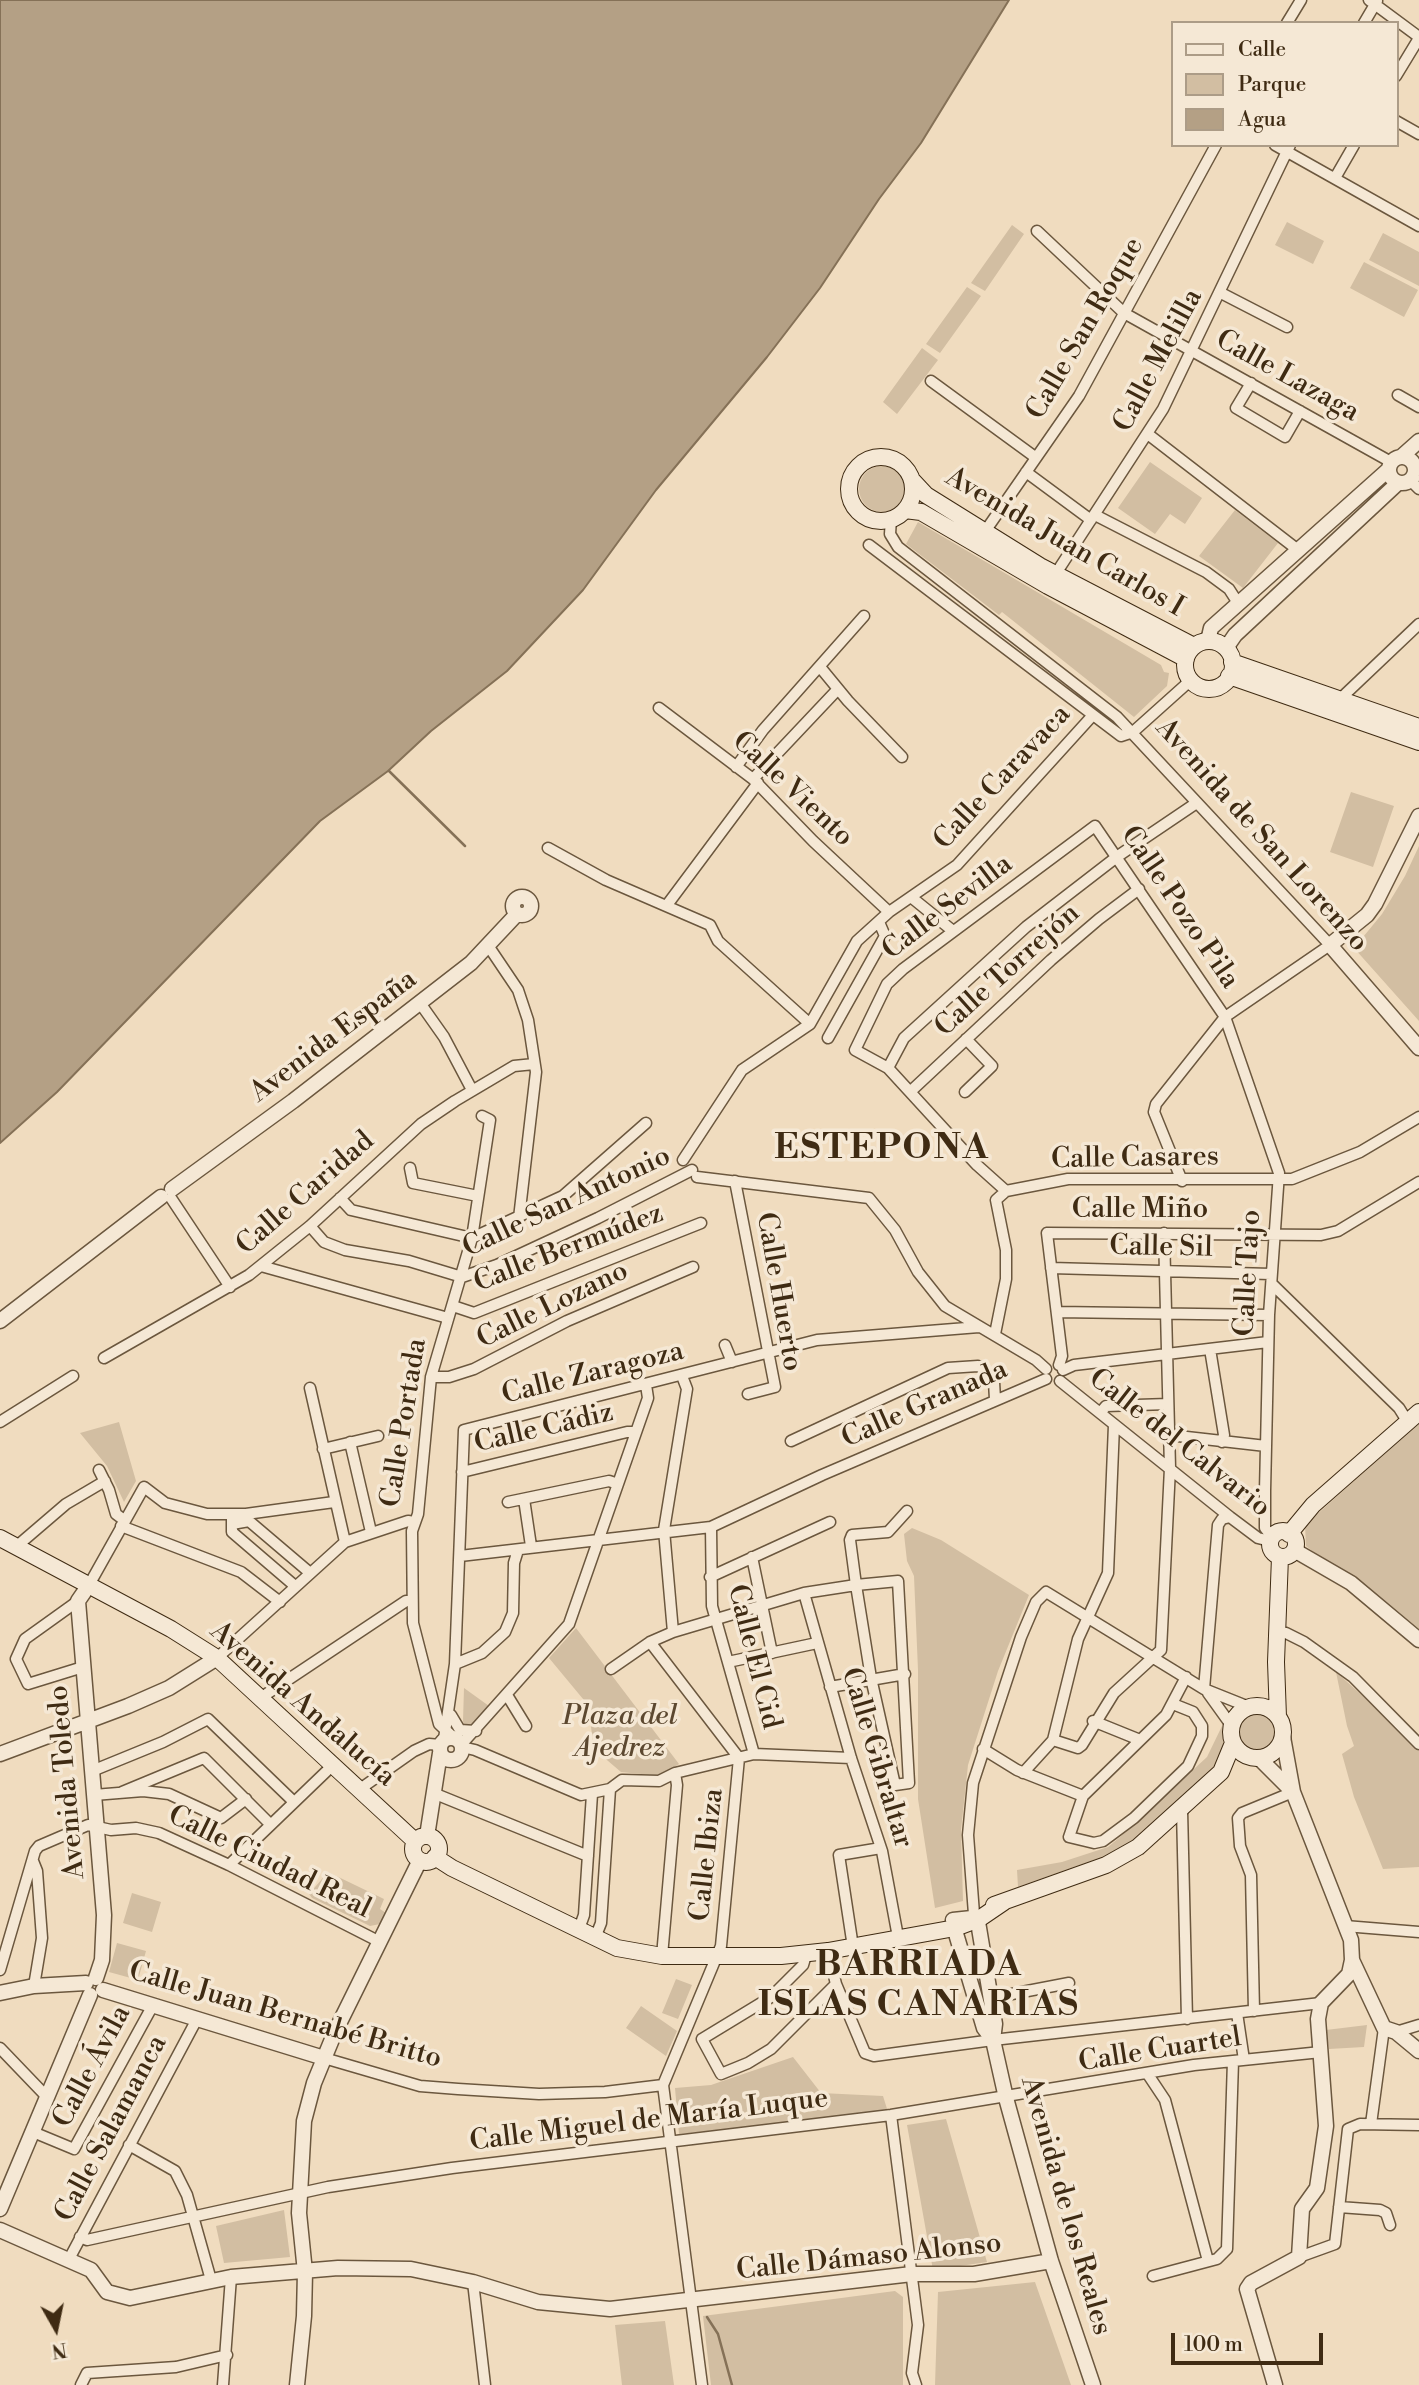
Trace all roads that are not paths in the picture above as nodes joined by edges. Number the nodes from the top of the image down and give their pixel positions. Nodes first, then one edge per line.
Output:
1 (1301, 0) edge
2 (1374, 2) edge
3 (1288, 21) edge
4 (1365, 21) edge
5 (1419, 37) edge
6 (1398, 73) edge
7 (1398, 122) edge
8 (1419, 134) edge
9 (1215, 147) edge
10 (1353, 147) edge
11 (1288, 148) edge
12 (1335, 178) junction
13 (1419, 210) edge
14 (1415, 224) edge
15 (1037, 231) dead end
16 (1221, 293) junction
17 (1124, 313) junction
18 (1287, 327) dead end
19 (1193, 352) junction
20 (931, 381) dead end
21 (1251, 383) junction
22 (1398, 395) dead end
23 (1419, 407) edge
24 (1300, 411) junction
25 (1149, 435) junction
26 (1419, 441) edge
27 (1035, 457) junction
28 (1394, 463) junction
29 (1026, 472) junction
30 (1412, 477) edge
31 (912, 480) junction
32 (898, 515) junction
33 (1093, 517) junction
34 (986, 530) junction
35 (869, 545) dead end
36 (1298, 550) junction
37 (923, 568) junction
38 (908, 574) junction
39 (1052, 579) junction
40 (943, 583) junction
41 (934, 594) junction
42 (1238, 603) junction
43 (864, 616) dead end
44 (1419, 624) edge
45 (1010, 634) junction
46 (1000, 645) junction
47 (1196, 649) junction
48 (1229, 662) junction
49 (820, 667) junction
50 (1056, 669) junction
51 (1047, 680) junction
52 (1191, 680) junction
53 (838, 689) junction
54 (1338, 701) junction
55 (659, 708) dead end
56 (1093, 715) junction
57 (1419, 727) edge
58 (1127, 734) junction
59 (1419, 743) edge
60 (902, 757) dead end
61 (736, 766) junction
62 (755, 781) junction
63 (1195, 804) junction
64 (1419, 817) edge
65 (1096, 826) joint
66 (548, 848) dead end
67 (1118, 856) junction
68 (1139, 889) junction
69 (911, 897) junction
70 (667, 905) junction
71 (889, 912) junction
72 (517, 914) dead end
73 (878, 922) junction
74 (953, 931) junction
75 (1330, 945) junction
76 (488, 947) junction
77 (867, 970) junction
78 (887, 984) junction
79 (420, 1003) junction
80 (1225, 1017) junction
81 (810, 1024) junction
82 (828, 1038) dead end
83 (966, 1039) junction
84 (1419, 1048) edge
85 (534, 1064) junction
86 (888, 1068) junction
87 (472, 1090) junction
88 (911, 1091) junction
89 (965, 1092) dead end
90 (482, 1116) dead end
91 (1419, 1117) edge
92 (646, 1123) dead end
93 (684, 1160) dead end
94 (410, 1168) dead end
95 (1279, 1180) junction
96 (735, 1181) junction
97 (1182, 1181) junction
98 (1419, 1182) edge
99 (1006, 1191) junction
100 (168, 1195) junction
101 (478, 1196) junction
102 (340, 1198) junction
103 (519, 1218) junction
104 (701, 1223) dead end
105 (310, 1226) junction
106 (1164, 1233) junction
107 (1274, 1234) junction
108 (472, 1238) junction
109 (261, 1266) junction
110 (693, 1267) dead end
111 (1051, 1268) junction
112 (1165, 1271) junction
113 (462, 1277) junction
114 (1272, 1279) junction
115 (230, 1287) junction
116 (453, 1306) junction
117 (1294, 1306) junction
118 (1057, 1312) junction
119 (1166, 1312) junction
120 (1269, 1315) junction
121 (448, 1318) junction
122 (0, 1321) edge
123 (979, 1327) junction
124 (995, 1334) junction
125 (1268, 1342) junction
126 (725, 1345) dead end
127 (1210, 1349) junction
128 (770, 1352) junction
129 (1167, 1354) junction
130 (104, 1358) dead end
131 (732, 1362) junction
132 (1061, 1372) junction
133 (1046, 1374) junction
134 (73, 1376) dead end
135 (682, 1376) junction
136 (431, 1377) junction
137 (646, 1385) junction
138 (310, 1388) dead end
139 (748, 1394) dead end
140 (995, 1399) junction
141 (1419, 1399) edge
142 (1168, 1404) junction
143 (1101, 1412) junction
144 (1415, 1413) edge
145 (0, 1422) edge
146 (1114, 1425) junction
147 (636, 1433) junction
148 (1169, 1435) junction
149 (378, 1436) dead end
150 (790, 1441) dead end
151 (350, 1442) junction
152 (1222, 1442) junction
153 (1266, 1446) junction
154 (323, 1449) junction
155 (1170, 1468) junction
156 (99, 1470) dead end
157 (462, 1472) junction
158 (105, 1481) junction
159 (618, 1484) junction
160 (524, 1499) junction
161 (334, 1502) junction
162 (508, 1502) dead end
163 (907, 1511) dead end
164 (1230, 1517) junction
165 (232, 1519) junction
166 (415, 1522) junction
167 (830, 1522) dead end
168 (122, 1523) junction
169 (711, 1527) junction
170 (664, 1530) junction
171 (371, 1532) junction
172 (1289, 1534) junction
173 (0, 1538) edge
174 (599, 1538) junction
175 (1271, 1539) junction
176 (345, 1542) junction
177 (17, 1546) junction
178 (531, 1546) junction
179 (519, 1550) junction
180 (1287, 1553) junction
181 (460, 1556) junction
182 (752, 1558) junction
183 (309, 1572) junction
184 (710, 1577) junction
185 (89, 1585) junction
186 (295, 1586) junction
187 (856, 1586) junction
188 (804, 1593) junction
189 (78, 1601) junction
190 (411, 1601) junction
191 (280, 1602) junction
192 (761, 1605) junction
193 (1089, 1618) junction
194 (715, 1619) junction
195 (673, 1632) junction
196 (1277, 1632) junction
197 (1419, 1640) edge
198 (650, 1642) junction
199 (817, 1643) junction
200 (772, 1653) junction
201 (217, 1658) junction
202 (1154, 1658) junction
203 (728, 1662) junction
204 (1276, 1662) junction
205 (455, 1664) junction
206 (83, 1667) junction
207 (611, 1669) dead end
208 (905, 1674) junction
209 (1186, 1677) junction
210 (871, 1678) junction
211 (453, 1686) junction
212 (430, 1687) junction
213 (831, 1687) junction
214 (1204, 1689) junction
215 (507, 1695) junction
216 (262, 1697) junction
217 (1173, 1704) junction
218 (1253, 1706) junction
219 (450, 1713) junction
220 (1278, 1717) junction
221 (88, 1721) junction
222 (1093, 1721) junction
223 (1231, 1725) junction
224 (526, 1726) dead end
225 (476, 1731) junction
226 (1283, 1738) junction
227 (1052, 1740) junction
228 (1140, 1740) junction
229 (1233, 1744) junction
230 (1419, 1744) edge
231 (450, 1745) junction
232 (983, 1749) junction
233 (0, 1754) edge
234 (754, 1754) junction
235 (739, 1758) junction
236 (851, 1758) junction
237 (1255, 1758) junction
238 (333, 1765) junction
239 (92, 1771) junction
240 (1221, 1772) junction
241 (674, 1773) junction
242 (1023, 1773) junction
243 (359, 1789) junction
244 (610, 1789) junction
245 (122, 1792) junction
246 (1293, 1792) junction
247 (592, 1794) junction
248 (94, 1795) junction
249 (1083, 1796) junction
250 (246, 1799) junction
251 (436, 1801) junction
252 (294, 1802) junction
253 (1182, 1810) junction
254 (270, 1824) junction
255 (97, 1825) junction
256 (421, 1838) junction
257 (881, 1847) junction
258 (588, 1856) junction
259 (428, 1859) junction
260 (33, 1861) junction
261 (229, 1865) junction
262 (967, 1919) junction
263 (1345, 1927) junction
264 (579, 1929) junction
265 (1419, 1932) edge
266 (898, 1937) junction
267 (595, 1938) junction
268 (380, 1942) junction
269 (853, 1947) junction
270 (828, 1951) junction
271 (806, 1955) junction
272 (662, 1956) junction
273 (718, 1956) junction
274 (1352, 1960) junction
275 (0, 1969) edge
276 (1069, 1983) dead end
277 (836, 1984) junction
278 (34, 1986) junction
279 (94, 1986) junction
280 (0, 1993) edge
281 (991, 1998) junction
282 (1321, 2003) junction
283 (153, 2005) junction
284 (1254, 2011) junction
285 (1237, 2013) junction
286 (197, 2018) junction
287 (1187, 2020) junction
288 (1419, 2025) edge
289 (1390, 2030) junction
290 (685, 2032) junction
291 (702, 2039) junction
292 (993, 2040) junction
293 (0, 2048) edge
294 (1321, 2052) junction
295 (1419, 2052) edge
296 (324, 2058) junction
297 (1238, 2061) junction
298 (1147, 2073) junction
299 (663, 2085) junction
300 (47, 2097) junction
301 (1006, 2098) junction
302 (891, 2115) junction
303 (1371, 2124) junction
304 (1419, 2124) edge
305 (33, 2132) junction
306 (671, 2141) junction
307 (129, 2145) junction
308 (299, 2193) junction
309 (1339, 2207) junction
310 (0, 2209) edge
311 (194, 2217) junction
312 (1391, 2225) dead end
313 (0, 2230) edge
314 (80, 2236) junction
315 (1299, 2257) junction
316 (68, 2260) junction
317 (1051, 2261) junction
318 (1208, 2261) junction
319 (305, 2272) junction
320 (912, 2274) junction
321 (1153, 2276) dead end
322 (231, 2277) junction
323 (211, 2280) junction
324 (473, 2282) junction
325 (692, 2300) junction
326 (227, 2355) junction
327 (80, 2385) edge
328 (223, 2385) edge
329 (298, 2385) edge
330 (485, 2385) edge
331 (702, 2385) edge
332 (916, 2385) edge
333 (1093, 2385) edge
334 (1275, 2385) edge

1 - 3 street
2 - 4 street
2 - 5 street
5 - 6 street
7 - 8 street
9 - 17 street, Calle San Roque
10 - 12 street
11 - 12 street
11 - 16 street, Calle Melilla
12 - 14 street
13 - 14 street
15 - 17 street, Calle Lazaga
16 - 18 street
16 - 19 street, Calle Melilla
17 - 19 street, Calle Lazaga
17 - 27 street, Calle San Roque
19 - 21 street, Calle Lazaga
19 - 25 street, Calle Melilla
20 - 27 street
21 - 24 street, Calle Lazaga
21 - 24 street
22 - 23 street
24 - 28 street, Calle Lazaga
25 - 33 street, Calle Melilla
25 - 36 street
26 - 28 street
27 - 29 street, Calle San Roque
28 - 30 street
28 - 30 street
28 - 36 street
29 - 33 street
29 - 34 street, Calle San Roque
30 - 48 street
31 - 32 main road
31 - 32 main road
31 - 34 main road, Avenida Juan Carlos I
32 - 37 street, Avenida de San Lorenzo
32 - 39 main road, Avenida Juan Carlos I
33 - 39 street, Calle Melilla
33 - 42 street
34 - 39 main road, Avenida Juan Carlos I
35 - 38 street, Avenida de San Lorenzo
36 - 42 street
37 - 38 street
37 - 40 street, Avenida de San Lorenzo
38 - 41 street, Avenida de San Lorenzo
39 - 47 main road, Avenida Juan Carlos I
40 - 41 street
40 - 45 street, Avenida de San Lorenzo
41 - 46 street, Avenida de San Lorenzo
42 - 47 street
43 - 49 street
44 - 54 street
45 - 46 street
45 - 50 street, Avenida de San Lorenzo
46 - 51 street, Avenida de San Lorenzo
47 - 48 main road, Avenida Juan Carlos I
47 - 52 main road
48 - 52 main road
48 - 54 main road
48 - 59 main road
49 - 53 street
49 - 61 street
50 - 51 street
50 - 58 street, Avenida de San Lorenzo
51 - 56 street, Avenida de San Lorenzo
52 - 58 street
53 - 60 street
53 - 62 street
54 - 57 main road
55 - 61 street, Calle Viento
56 - 58 street, Avenida de San Lorenzo
56 - 69 street, Calle Caravaca
58 - 63 street, Avenida de San Lorenzo
61 - 62 street, Calle Viento
62 - 70 street
62 - 71 street, Calle Viento
63 - 67 street
63 - 75 street, Avenida de San Lorenzo
64 - 75 street
65 - 67 street, Calle Pozo Pila
65 - 74 street, Calle Sevilla
66 - 70 street
67 - 68 street, Calle Pozo Pila
67 - 86 street
68 - 80 street, Calle Pozo Pila
68 - 83 street, Calle Torrejón
69 - 71 street, Calle Caravaca
69 - 74 street
70 - 81 street
71 - 73 street, Calle Caravaca
72 - 76 street, Avenida España
73 - 77 street
73 - 81 street, Calle Caravaca
74 - 78 street, Calle Sevilla
75 - 80 street
75 - 84 street, Avenida de San Lorenzo
76 - 79 street, Avenida España
76 - 85 street
77 - 78 street
77 - 82 street
78 - 86 street, Calle Sevilla
79 - 87 street
79 - 100 street, Avenida España
80 - 95 street, Calle Tajo
80 - 97 street
81 - 93 street
83 - 88 street, Calle Torrejón
83 - 89 street
85 - 87 street, Calle Caridad
85 - 103 street
86 - 88 street
87 - 102 street, Calle Caridad
88 - 99 street
90 - 101 street, Calle Portada
91 - 95 street, Calle Casares
92 - 103 street
94 - 101 street
95 - 97 street, Calle Casares
95 - 107 street, Calle Tajo
96 - 113 street, Calle San Antonio
96 - 123 street
96 - 128 street, Calle Huerto
97 - 99 street, Calle Casares
98 - 107 street, Calle Miño
99 - 124 street
100 - 115 street
100 - 122 street, Avenida España
101 - 108 street, Calle Portada
102 - 105 street, Calle Caridad
102 - 108 street
103 - 108 street
104 - 116 street, Calle Bermúdez
105 - 109 street, Calle Caridad
105 - 113 street
106 - 107 street, Calle Miño
106 - 111 street, Calle Miño
106 - 112 street
107 - 114 street, Calle Tajo
108 - 113 street, Calle Portada
109 - 115 street, Calle Caridad
109 - 121 street
110 - 136 street, Calle Lozano
111 - 112 street, Calle Sil
111 - 118 street
112 - 114 street, Calle Sil
112 - 119 street
113 - 116 street, Calle Portada
114 - 117 street
114 - 120 street, Calle Tajo
115 - 130 street, Calle Caridad
116 - 121 street, Calle Portada
117 - 120 street
117 - 144 street
118 - 119 street
118 - 132 street
119 - 120 street
119 - 129 street
120 - 125 street, Calle Tajo
121 - 136 street, Calle Portada
123 - 124 street
123 - 128 street, Calle Zaragoza
124 - 133 street
125 - 127 street, Calle Granada
125 - 153 street, Calle Tajo
126 - 131 street
127 - 129 street, Calle Granada
127 - 152 street
128 - 131 street, Calle Zaragoza
128 - 139 street, Calle Huerto
129 - 132 street, Calle Granada
129 - 142 street
131 - 135 street, Calle Zaragoza
132 - 133 street, Calle Granada
132 - 133 street
132 - 143 street, Calle del Calvario
133 - 140 street, Calle Granada
134 - 145 street
135 - 137 street, Calle Zaragoza
135 - 170 street
136 - 166 street, Calle Portada
137 - 147 street
137 - 157 street, Calle Zaragoza
138 - 154 street
140 - 150 street
140 - 169 street, Calle Granada
141 - 144 main road
142 - 143 street
142 - 148 street
143 - 146 street, Calle del Calvario
144 - 172 main road
146 - 155 street, Calle del Calvario
146 - 193 street
147 - 157 street, Calle Cádiz
147 - 159 street
148 - 152 street
148 - 155 street
149 - 151 street
151 - 154 street
151 - 171 street
152 - 153 street
153 - 175 street, Calle Tajo
154 - 161 street
155 - 164 street, Calle del Calvario
155 - 202 street
156 - 158 street
157 - 181 street
158 - 168 street
158 - 177 street
159 - 160 street
159 - 174 street
160 - 162 street
160 - 178 street
161 - 165 street
161 - 176 street
163 - 187 street
164 - 175 street, Calle del Calvario
164 - 214 street
165 - 168 street
165 - 183 street
165 - 186 street
166 - 171 street
166 - 190 street, Calle Portada
167 - 182 street
168 - 185 street
168 - 191 street
169 - 170 street
169 - 184 street, Calle El Cid
170 - 174 street
170 - 195 street
171 - 176 street
172 - 175 main road
172 - 180 main road
173 - 177 main road, Avenida Andalucía
174 - 178 street
174 - 215 street
175 - 180 main road
176 - 183 street
177 - 185 main road, Avenida Andalucía
178 - 179 street
179 - 181 street
179 - 205 street
180 - 196 main road
180 - 197 street
181 - 205 street
182 - 184 street
182 - 192 street
183 - 186 street
184 - 194 street, Calle El Cid
185 - 189 street
185 - 201 main road, Avenida Andalucía
186 - 191 street
187 - 188 street
187 - 208 street
187 - 210 street
188 - 192 street
188 - 199 street, Calle Gibraltar
189 - 206 street, Avenida Toledo
189 - 206 street
190 - 212 street, Calle Portada
190 - 216 street
191 - 201 street
192 - 194 street
192 - 200 street
193 - 202 street
193 - 227 street
193 - 232 street, Avenida de los Reales
194 - 195 street
194 - 203 street, Calle El Cid
195 - 198 street
196 - 204 main road
196 - 230 street
198 - 207 street
198 - 235 street
199 - 200 street
199 - 213 street, Calle Gibraltar
200 - 203 street
201 - 216 main road, Avenida Andalucía
201 - 221 street
202 - 209 street
202 - 222 street
203 - 234 street, Calle El Cid
204 - 218 main road
204 - 220 main road
205 - 211 street
206 - 221 street, Avenida Toledo
208 - 210 street
208 - 210 street
209 - 214 street
209 - 217 street
210 - 213 street
211 - 212 street
211 - 219 street
212 - 231 street, Calle Portada
213 - 236 street, Calle Gibraltar
214 - 218 street
214 - 223 street
215 - 224 street
215 - 225 street
216 - 238 main road, Avenida Andalucía
217 - 228 street
217 - 249 street
218 - 220 main road
218 - 223 main road
219 - 225 street
219 - 231 street
220 - 226 main road
221 - 233 street
221 - 239 street, Avenida Toledo
222 - 227 street
222 - 228 street
223 - 229 main road
225 - 231 street
226 - 237 main road
226 - 246 street
227 - 242 street
228 - 249 street
229 - 237 main road
229 - 240 main road
231 - 243 street
231 - 247 street
231 - 251 street, Calle Portada
232 - 242 street
232 - 262 street, Avenida de los Reales
234 - 235 street
234 - 236 street
235 - 241 street
235 - 273 street, Calle Ibiza
236 - 257 street, Calle Gibraltar
237 - 240 main road
237 - 246 street
238 - 243 main road, Avenida Andalucía
238 - 252 street
239 - 248 street, Avenida Toledo
239 - 252 street
240 - 253 main road
241 - 244 street
241 - 272 street
242 - 249 street
243 - 256 main road, Avenida Andalucía
244 - 247 street
244 - 267 street
245 - 248 street
245 - 250 street
245 - 250 street
246 - 263 street
246 - 284 street
247 - 258 street
248 - 255 street, Avenida Toledo
250 - 254 street
251 - 256 street, Calle Portada
251 - 258 street
252 - 254 street
253 - 262 main road
253 - 287 street
254 - 261 street
255 - 260 street
255 - 261 street, Calle Ciudad Real
255 - 279 street, Avenida Toledo
256 - 259 main road
256 - 259 main road
257 - 266 street, Calle Gibraltar
257 - 269 street
258 - 264 street
259 - 264 main road
259 - 268 street
260 - 275 street
260 - 278 street
261 - 268 street, Calle Ciudad Real
262 - 266 main road
262 - 281 street, Avenida de los Reales
262 - 292 street, Avenida de los Reales
263 - 265 street
263 - 274 street
264 - 267 main road
266 - 269 main road
267 - 272 main road
268 - 296 street
269 - 270 main road
270 - 271 main road
270 - 277 street
271 - 273 main road
271 - 291 street
272 - 273 main road
273 - 290 street, Calle Ibiza
274 - 282 street
274 - 289 street
276 - 281 street
277 - 291 street
277 - 292 street
278 - 279 street
278 - 280 street
279 - 283 street, Calle Juan Bernabé Britto
279 - 300 street, Avenida Toledo
281 - 292 street, Avenida de los Reales
282 - 284 street
282 - 294 street
283 - 286 street, Calle Juan Bernabé Britto
283 - 305 street, Calle Ávila
284 - 285 street
285 - 287 street
285 - 297 street
286 - 296 street, Calle Juan Bernabé Britto
286 - 307 street, Calle Salamanca
287 - 292 street
288 - 289 street
289 - 295 street
289 - 303 street
290 - 291 street
290 - 299 street, Calle Ibiza
292 - 301 street, Avenida de los Reales
293 - 300 street
294 - 297 street, Calle Cuartel
294 - 315 street
296 - 299 street, Calle Juan Bernabé Britto
296 - 308 street
297 - 298 street, Calle Cuartel
297 - 318 street
298 - 301 street, Calle Cuartel
298 - 318 street
299 - 306 street
300 - 305 street, Avenida Toledo
301 - 302 street, Calle Miguel de María Luque
301 - 317 street, Avenida de los Reales
302 - 306 street, Calle Miguel de María Luque
302 - 320 street
303 - 304 street
303 - 309 street
305 - 310 street, Avenida Toledo
306 - 308 street, Calle Miguel de María Luque
306 - 325 street
307 - 311 street
307 - 314 street, Calle Salamanca
308 - 311 street, Calle Miguel de María Luque
308 - 319 street
309 - 312 street
309 - 315 street
311 - 314 street, Calle Miguel de María Luque
311 - 323 street
313 - 316 street, Calle Dámaso Alonso
314 - 316 street, Calle Salamanca
315 - 334 street
316 - 323 street, Calle Dámaso Alonso
317 - 320 street, Calle Dámaso Alonso
317 - 333 street, Avenida de los Reales
318 - 321 street
319 - 322 street, Calle Dámaso Alonso
319 - 324 street, Calle Dámaso Alonso
319 - 329 street
320 - 325 street, Calle Dámaso Alonso
320 - 332 street
322 - 323 street, Calle Dámaso Alonso
322 - 326 street
324 - 325 street, Calle Dámaso Alonso
324 - 330 street
325 - 331 street
326 - 327 street
326 - 328 street

